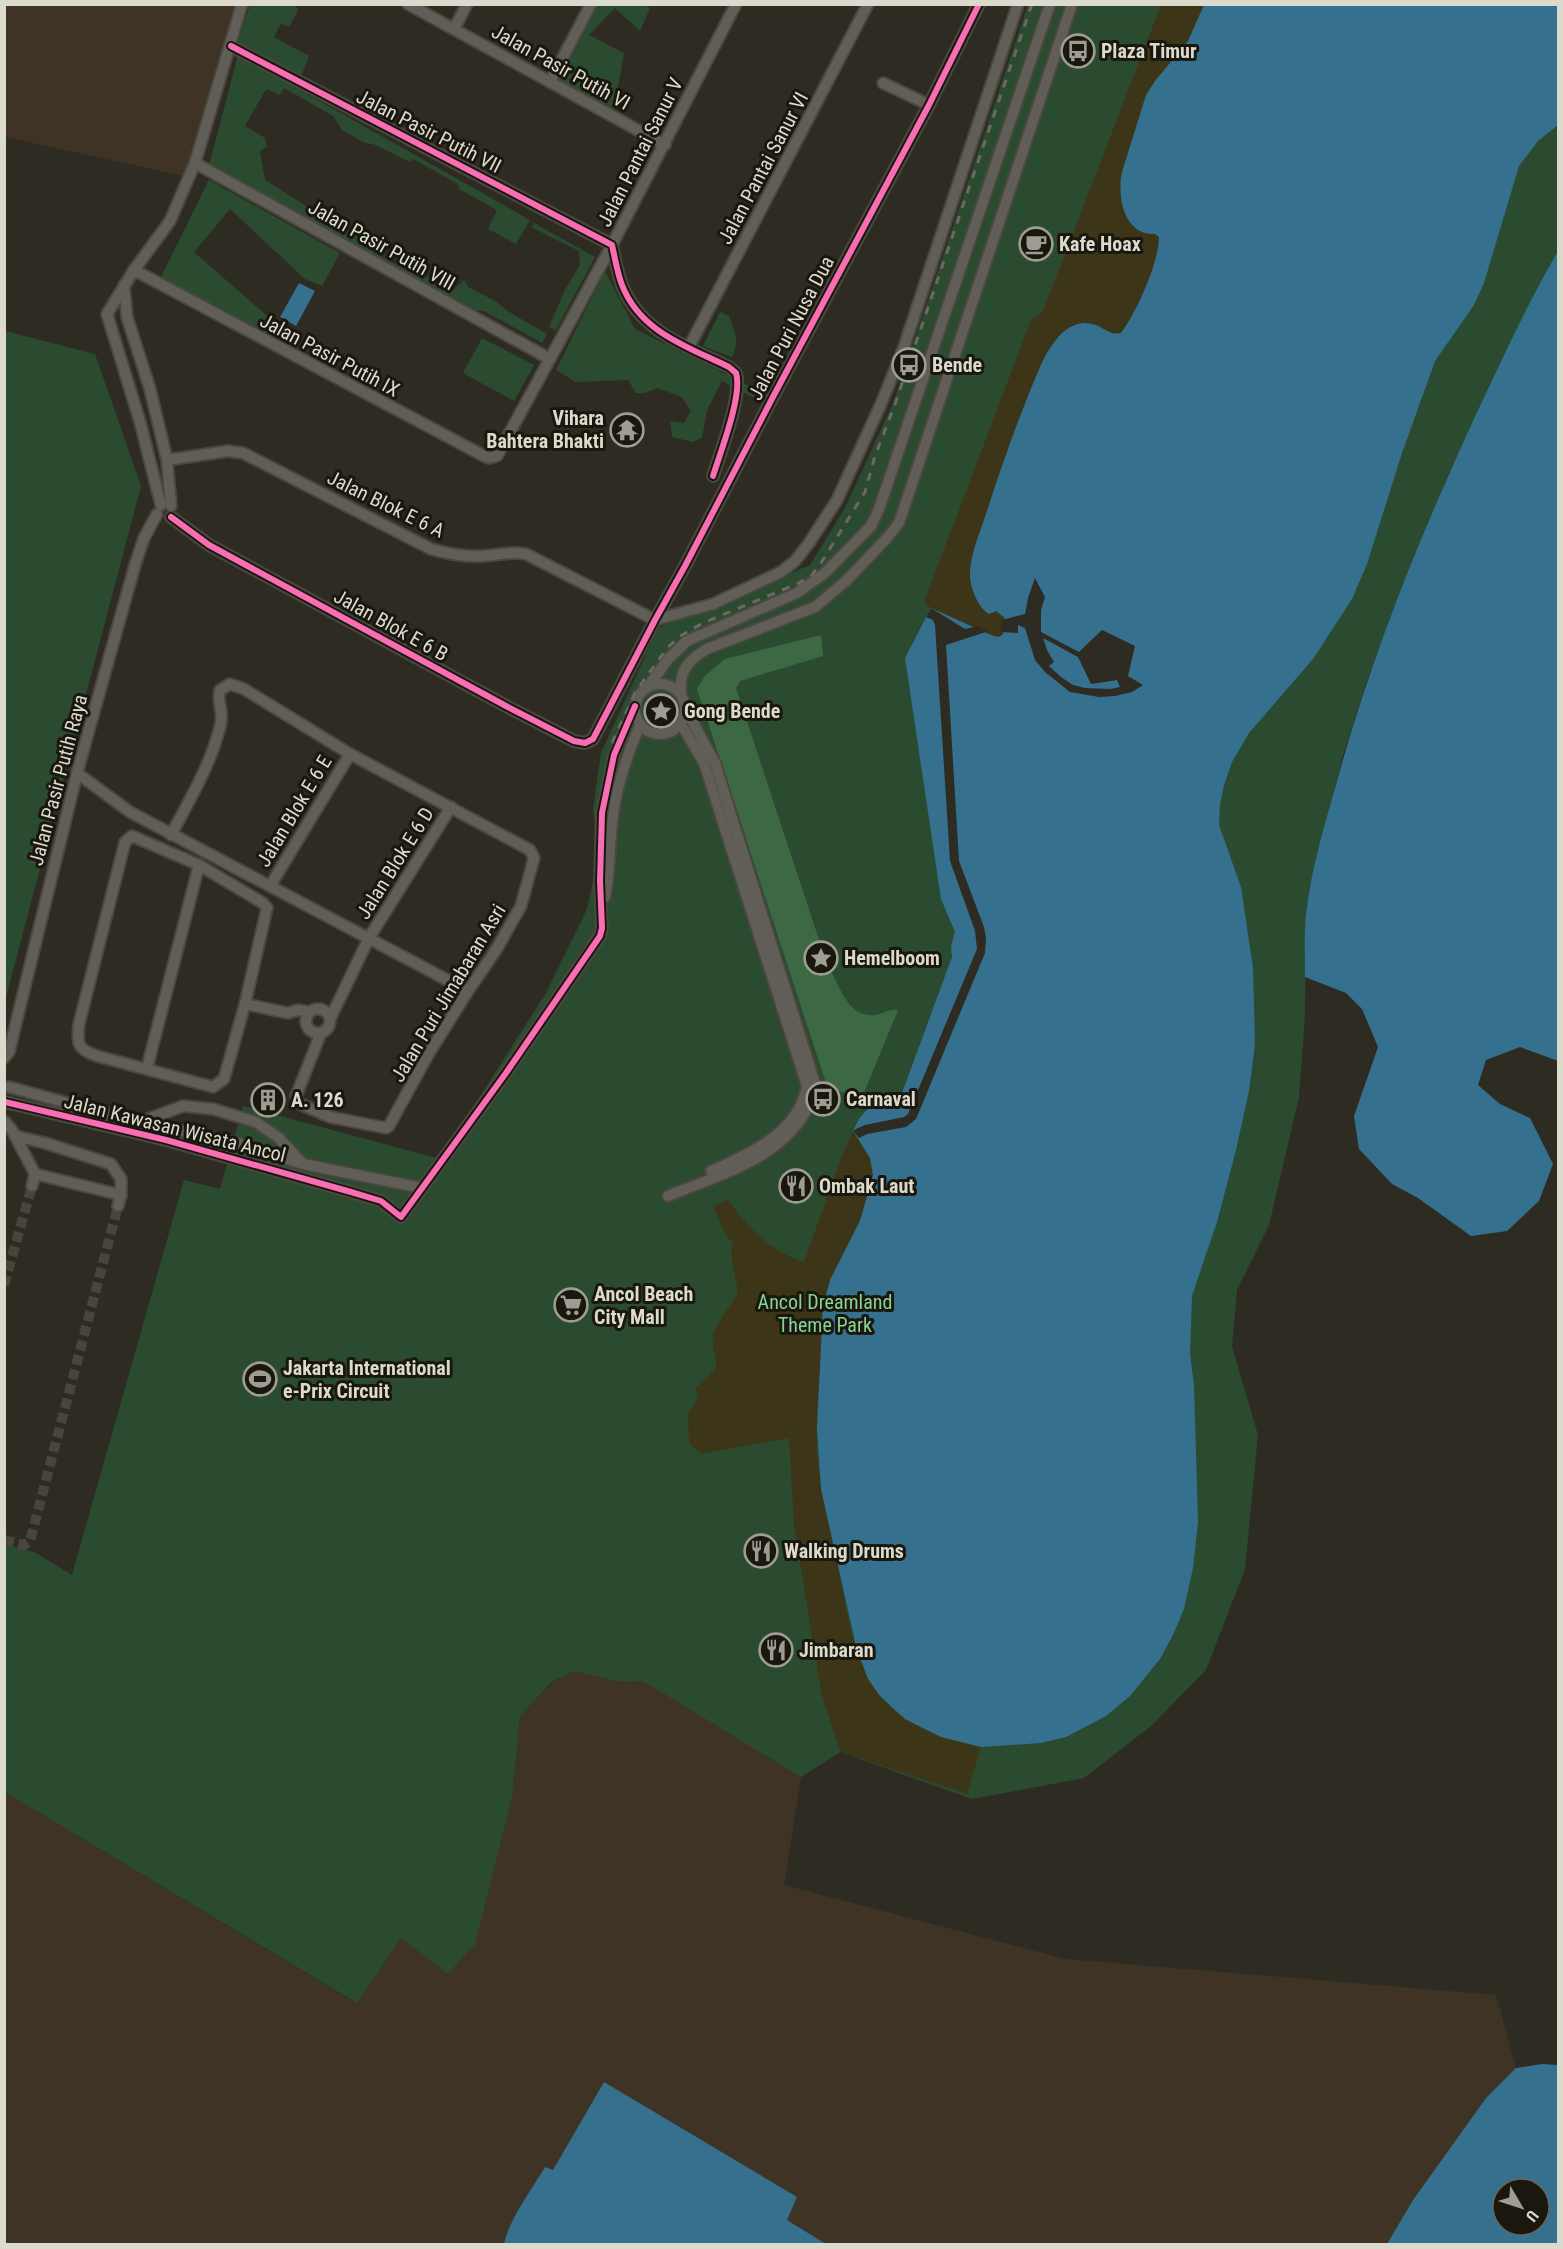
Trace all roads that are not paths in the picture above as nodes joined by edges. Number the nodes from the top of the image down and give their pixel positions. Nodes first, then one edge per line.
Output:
1 (242, 4) edge
2 (408, 4) edge
3 (467, 4) edge
4 (591, 4) edge
5 (736, 4) edge
6 (868, 4) edge
7 (980, 4) edge
8 (1018, 4) edge
9 (1050, 4) edge
10 (1072, 4) edge
11 (454, 29) junction
12 (231, 46) junction
13 (550, 82) junction
14 (883, 83) dead end
15 (929, 105) junction
16 (665, 145) junction
17 (195, 163) junction
18 (612, 245) junction
19 (134, 270) junction
20 (124, 285) junction
21 (689, 348) junction
22 (550, 359) junction
23 (150, 389) junction
24 (132, 397) junction
25 (915, 403) junction
26 (935, 409) junction
27 (504, 441) joint
28 (167, 460) junction
29 (713, 476) dead end
30 (165, 510) junction
31 (655, 620) junction
32 (648, 687) junction
33 (681, 693) junction
34 (635, 706) junction
35 (686, 710) junction
36 (640, 724) junction
37 (681, 724) junction
38 (598, 732) joint
39 (350, 754) junction
40 (76, 773) junction
41 (451, 807) junction
42 (171, 835) junction
43 (199, 865) junction
44 (270, 886) junction
45 (601, 912) junction
46 (369, 938) junction
47 (468, 991) junction
48 (245, 1004) junction
49 (310, 1012) junction
50 (288, 1013) junction
51 (330, 1019) junction
52 (306, 1024) junction
53 (321, 1034) junction
54 (4, 1058) edge
55 (147, 1068) junction
56 (7, 1082) edge
57 (5, 1102) edge
58 (4, 1121) edge
59 (139, 1122) junction
60 (15, 1136) junction
61 (303, 1164) junction
62 (35, 1174) junction
63 (357, 1175) junction
64 (32, 1186) tunnel mouth
65 (422, 1188) junction
66 (351, 1192) junction
67 (121, 1195) junction
68 (118, 1206) tunnel mouth

1 - 12 street
2 - 11 street, Jalan Pasir Putih VI
3 - 11 street
4 - 13 street
5 - 16 street, Jalan Pantai Sanur V
6 - 21 street, Jalan Pantai Sanur VI
7 - 15 street, Jalan Puri Nusa Dua
8 - 31 street
9 - 25 street
10 - 26 street
11 - 13 street, Jalan Pasir Putih VI
12 - 17 street
12 - 18 street, Jalan Pasir Putih VII
13 - 16 street, Jalan Pasir Putih VI
14 - 15 street
15 - 31 street, Jalan Puri Nusa Dua
16 - 18 street, Jalan Pantai Sanur V
17 - 19 street
17 - 22 street, Jalan Pasir Putih VIII
18 - 21 street
18 - 22 street, Jalan Pantai Sanur V
19 - 20 street
19 - 27 street, Jalan Pasir Putih IX
20 - 23 street
20 - 24 street
21 - 29 street
22 - 27 street, Jalan Pantai Sanur V
23 - 24 street
23 - 28 street
24 - 30 street
25 - 26 street
25 - 32 street
26 - 33 street
28 - 30 street
28 - 31 street, Jalan Blok E 6 A
30 - 38 street, Jalan Blok E 6 B
30 - 40 street, Jalan Pasir Putih Raya
31 - 38 street, Jalan Puri Nusa Dua
32 - 33 street
32 - 34 street
33 - 35 street
34 - 36 street
34 - 45 street
35 - 37 street
35 - 37 street
36 - 37 street
36 - 45 street
39 - 41 street, Jalan Puri Jimabaran Asri
39 - 42 street, Jalan Puri Jimabaran Asri
39 - 44 street, Jalan Blok E 6 E
40 - 42 street
40 - 54 street, Jalan Pasir Putih Raya
41 - 46 street, Jalan Blok E 6 D
41 - 47 street, Jalan Puri Jimabaran Asri
42 - 44 street
43 - 48 street
43 - 55 street
43 - 55 street
44 - 46 street
45 - 65 street
46 - 47 street
46 - 51 street, Jalan Blok E 6 D
47 - 53 street, Jalan Puri Jimabaran Asri
48 - 50 street
48 - 55 street
49 - 50 street
49 - 51 street
49 - 52 street
50 - 52 street
51 - 53 street
52 - 53 street
56 - 57 street
56 - 59 street, Jalan Kawasan Wisata Ancol
57 - 66 street, Jalan Kawasan Wisata Ancol
58 - 60 street
59 - 61 street, Jalan Kawasan Wisata Ancol
59 - 61 street
60 - 62 street
60 - 67 street
61 - 63 street, Jalan Kawasan Wisata Ancol
62 - 64 street
62 - 67 street
63 - 65 street, Jalan Kawasan Wisata Ancol
63 - 66 street
65 - 66 street, Jalan Kawasan Wisata Ancol
67 - 68 street

